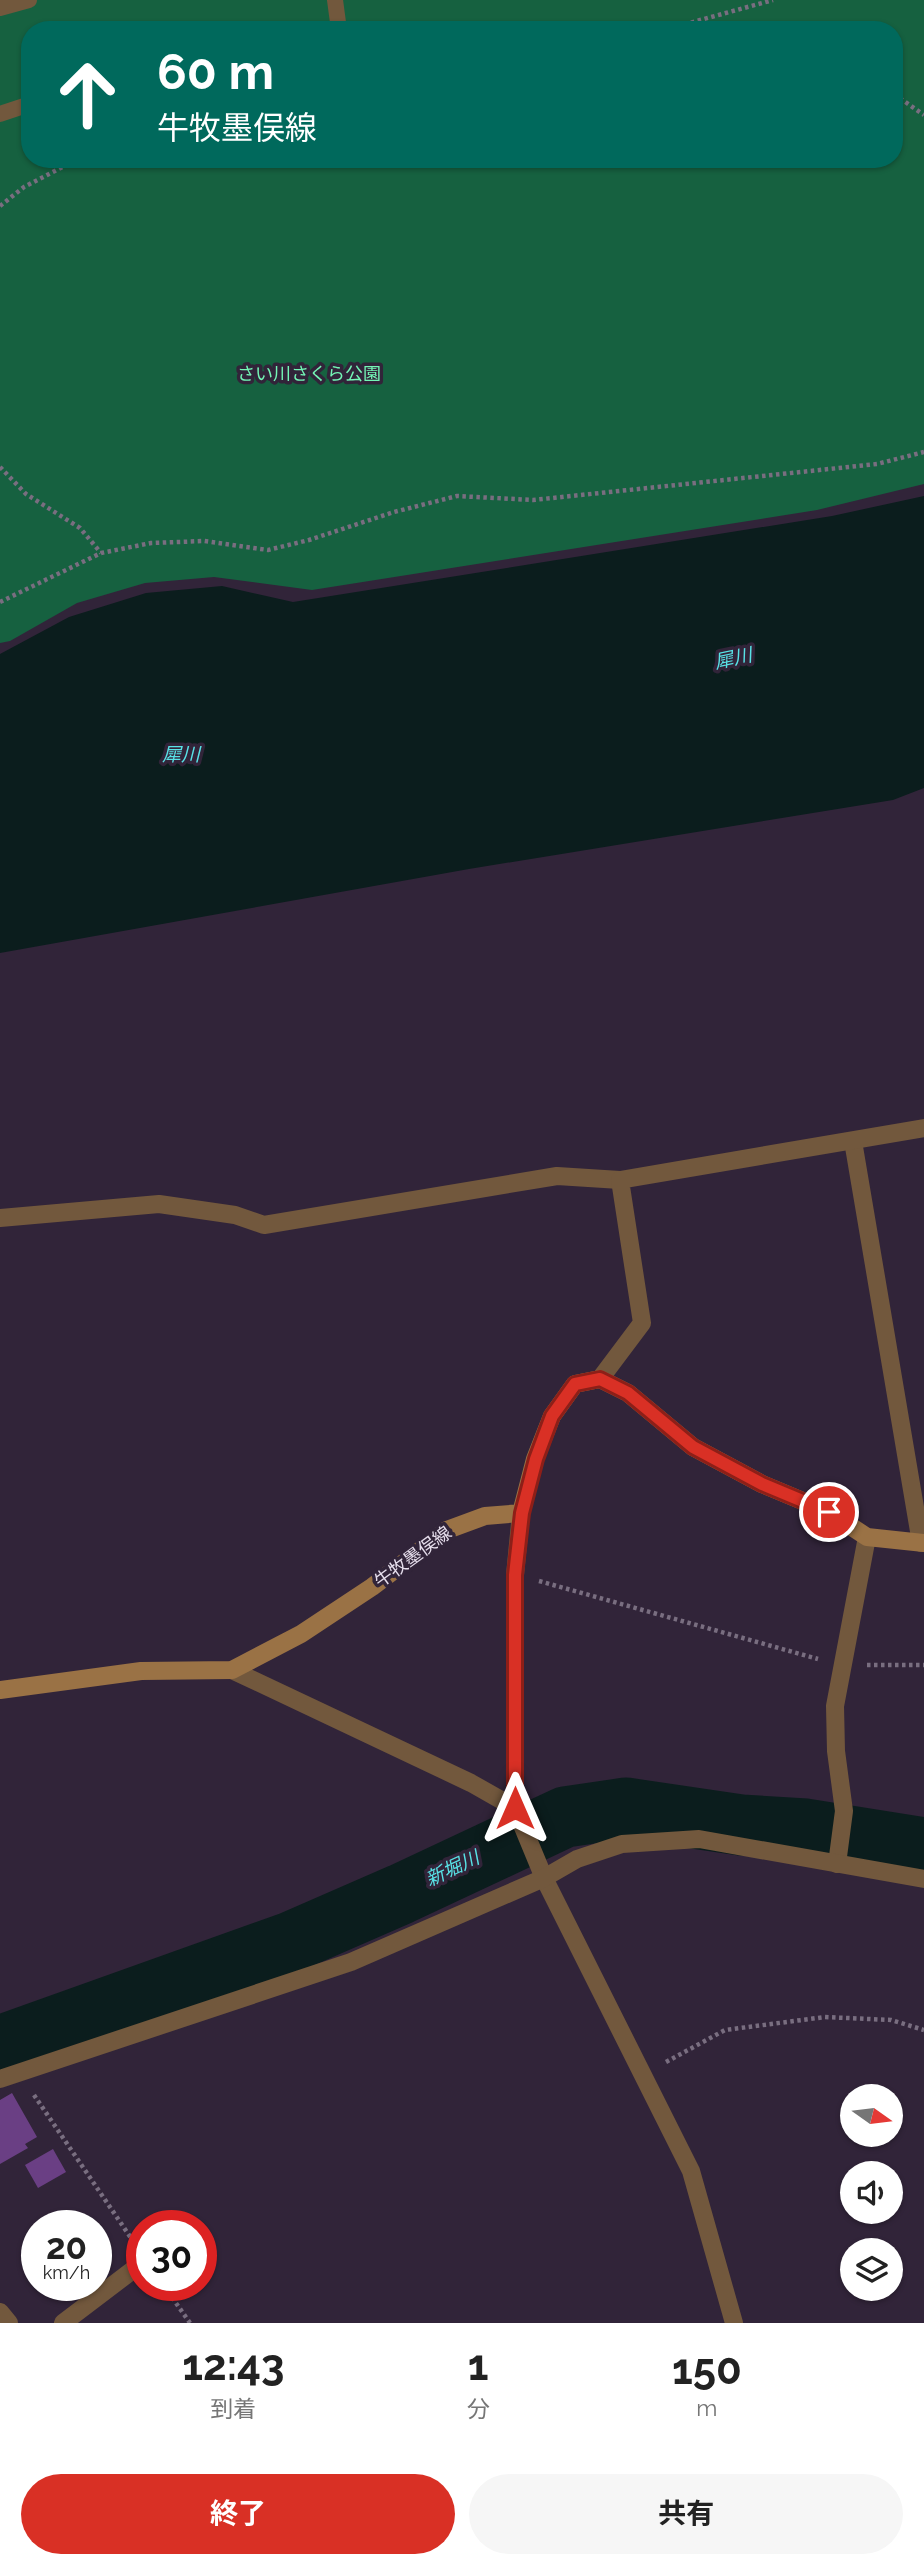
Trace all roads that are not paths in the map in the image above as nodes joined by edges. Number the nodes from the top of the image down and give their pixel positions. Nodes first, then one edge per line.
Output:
1 (29, 0) edge
2 (335, 0) edge
3 (0, 8) edge
4 (338, 21) edge
5 (21, 107) edge
6 (0, 114) edge
7 (924, 1128) edge
8 (853, 1141) junction
9 (620, 1180) junction
10 (0, 1218) edge
11 (600, 1379) junction
12 (522, 1513) junction
13 (867, 1537) junction
14 (923, 1543) edge
15 (232, 1670) junction
16 (0, 1690) edge
17 (515, 1808) junction
18 (837, 1858) junction
19 (544, 1878) junction
20 (924, 1879) edge
21 (0, 2079) edge
22 (126, 2275) edge
23 (0, 2312) edge
24 (9, 2323) edge
25 (63, 2323) edge
26 (734, 2323) edge

1 - 3 lane
2 - 4 lane
5 - 6 lane
7 - 8 street
8 - 9 street
8 - 14 street
9 - 10 street
9 - 11 street
11 - 12 main road
11 - 13 main road
12 - 15 main road, 牛牧墨俣線
12 - 17 street
13 - 14 main road
13 - 18 street
15 - 16 main road, 牛牧墨俣線
15 - 17 street
17 - 19 street
18 - 19 street
18 - 20 street
19 - 21 street
19 - 26 street
22 - 25 street
23 - 24 street

